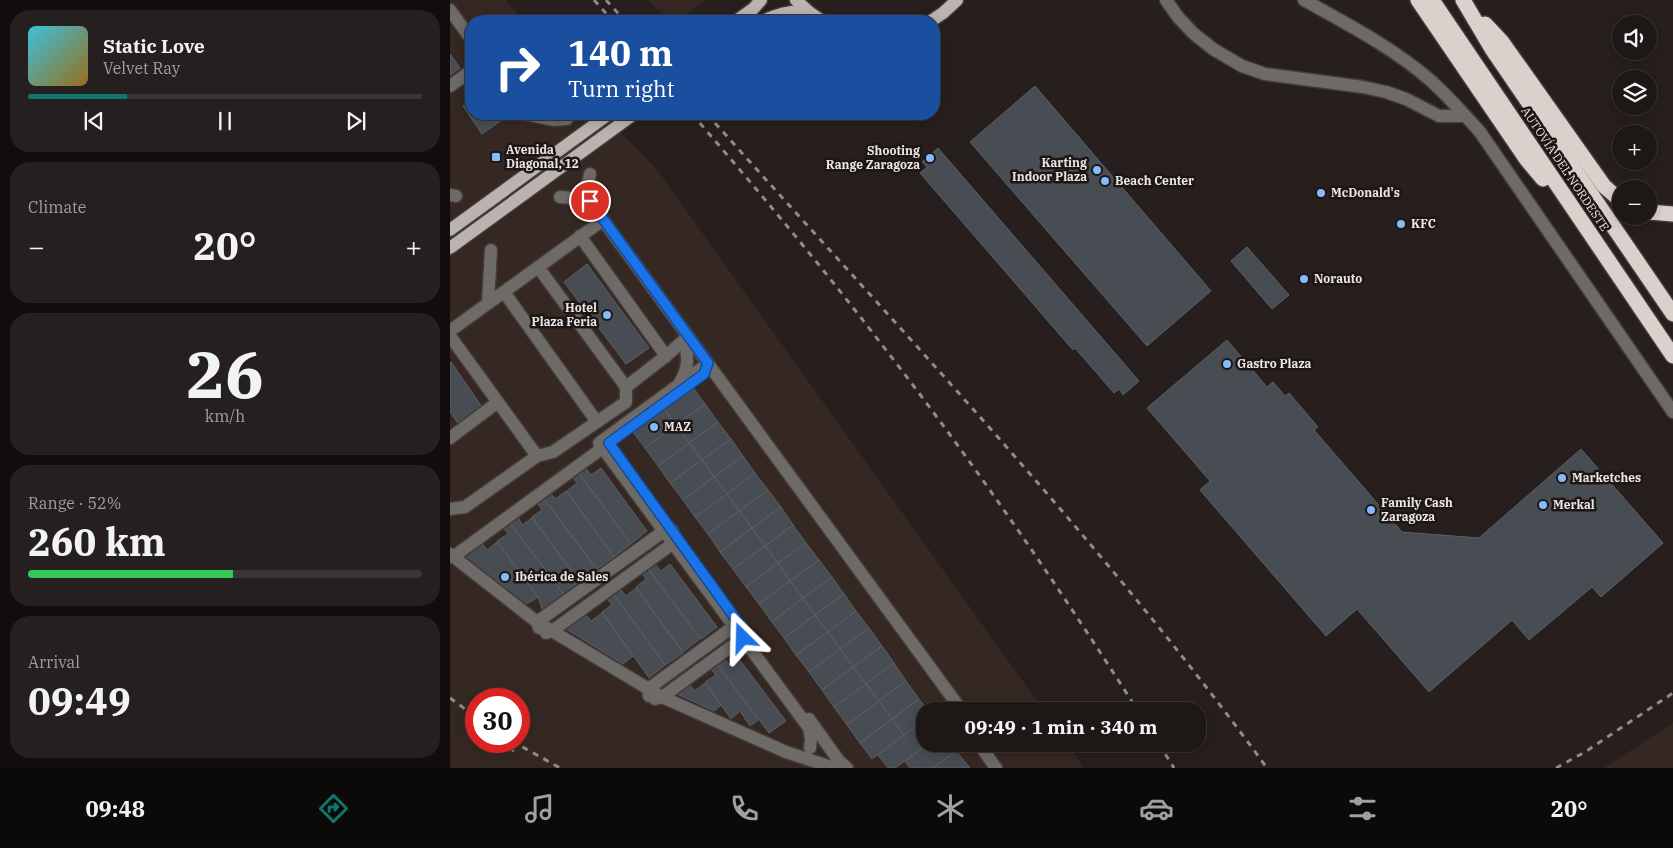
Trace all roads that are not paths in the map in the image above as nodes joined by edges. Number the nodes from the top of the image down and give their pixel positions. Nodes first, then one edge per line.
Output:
1 (761, 0) edge
2 (796, 0) edge
3 (956, 0) edge
4 (1166, 0) edge
5 (1304, 0) edge
6 (1418, 0) edge
7 (1432, 0) edge
8 (1466, 4) edge
9 (450, 10) edge
10 (809, 12) junction
11 (744, 15) edge
12 (777, 15) edge
13 (813, 15) edge
14 (940, 16) edge
15 (465, 31) edge
16 (465, 75) edge
17 (450, 86) edge
18 (1465, 116) junction
19 (602, 120) edge
20 (626, 120) edge
21 (590, 174) dead end
22 (1612, 193) edge
23 (560, 197) dead end
24 (1657, 213) edge
25 (1673, 214) edge
26 (599, 219) junction
27 (450, 230) edge
28 (580, 236) junction
29 (450, 248) edge
30 (491, 250) dead end
31 (1601, 250) junction
32 (538, 267) junction
33 (504, 292) junction
34 (488, 303) junction
35 (1673, 314) edge
36 (450, 331) edge
37 (450, 336) edge
38 (685, 341) junction
39 (666, 356) junction
40 (1673, 356) edge
41 (707, 369) junction
42 (678, 386) junction
43 (626, 387) junction
44 (498, 402) junction
45 (1673, 412) edge
46 (597, 422) junction
47 (450, 438) edge
48 (606, 445) junction
49 (537, 456) junction
50 (450, 509) edge
51 (670, 534) junction
52 (451, 557) edge
53 (543, 629) junction
54 (740, 630) junction
55 (653, 696) junction
56 (948, 702) edge
57 (955, 702) edge
58 (830, 747) junction
59 (810, 748) junction
60 (985, 752) edge
61 (992, 752) edge
62 (800, 757) junction
63 (823, 767) edge
64 (847, 768) edge
65 (996, 768) edge
66 (1003, 768) edge

1 - 11 main road
2 - 10 main road
3 - 14 main road
4 - 18 street
5 - 18 street
6 - 31 highway
7 - 31 highway, AUTOVÍA DEL NORDESTE
8 - 22 highway
8 - 35 highway, AUTOVÍA DEL NORDESTE
9 - 15 street
10 - 12 main road
10 - 13 main road
16 - 17 street
18 - 45 street
19 - 27 main road
20 - 29 main road
21 - 26 street
23 - 26 street
24 - 25 highway
26 - 28 street
26 - 38 street
26 - 41 street
28 - 32 street
28 - 39 street
30 - 34 street
31 - 40 highway, AUTOVÍA DEL NORDESTE
32 - 33 street
32 - 43 street
33 - 34 street
33 - 46 street
34 - 36 street
37 - 44 street
38 - 39 street
38 - 41 street
38 - 42 street
39 - 43 street
41 - 42 street
41 - 48 street
41 - 56 street
41 - 57 street
42 - 48 street
43 - 46 street
44 - 47 street
44 - 49 street
46 - 49 street
48 - 51 street
48 - 52 street
49 - 50 street
51 - 53 street
51 - 54 street
52 - 53 street
53 - 55 street
54 - 55 street
54 - 58 street
54 - 59 street
55 - 62 street
55 - 63 street
58 - 59 street
58 - 63 street
58 - 64 street
59 - 62 street
60 - 65 street
61 - 66 street
62 - 63 street

